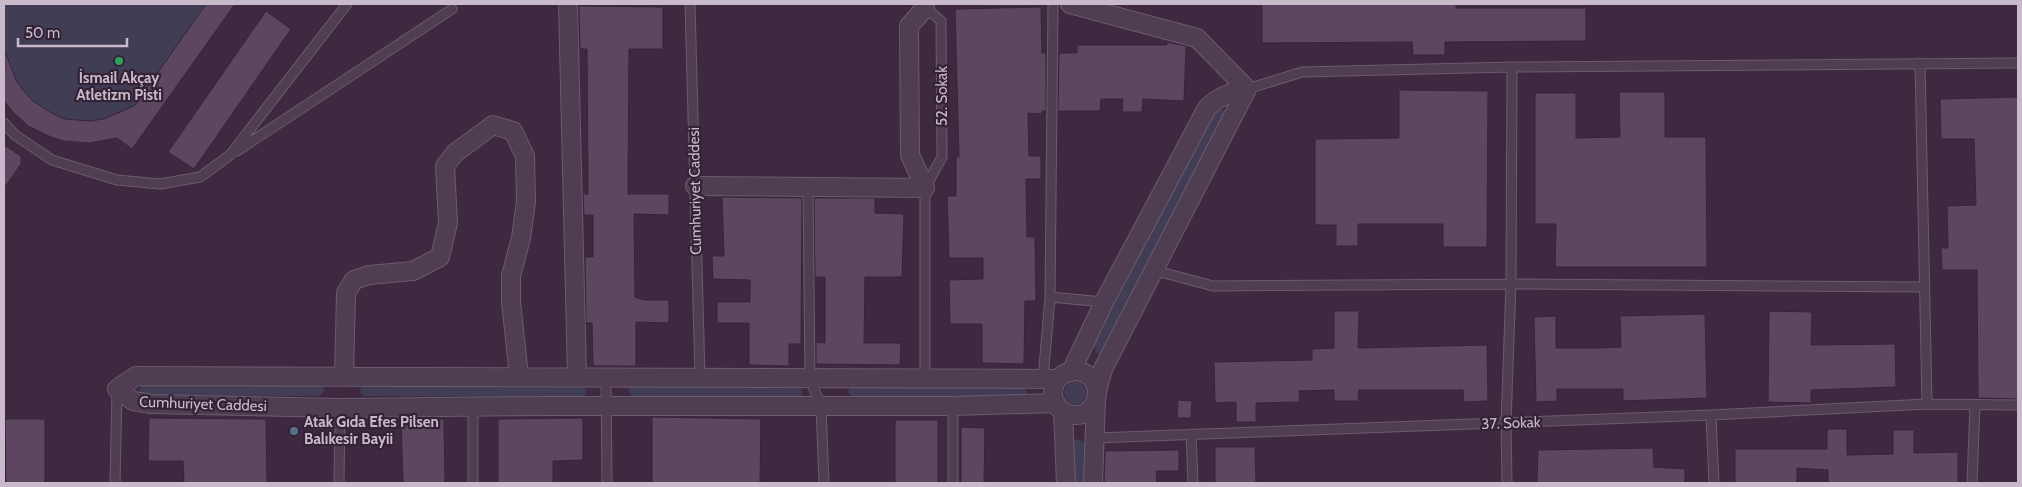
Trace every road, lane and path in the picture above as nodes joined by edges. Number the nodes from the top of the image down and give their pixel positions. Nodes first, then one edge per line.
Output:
1 (347, 4) edge
2 (568, 4) edge
3 (690, 4) edge
4 (1053, 4) edge
5 (1070, 4) edge
6 (924, 6) edge
7 (452, 9) dead end
8 (2018, 62) edge
9 (1920, 63) junction
10 (1512, 68) junction
11 (1248, 89) junction
12 (4, 123) edge
13 (230, 155) junction
14 (695, 186) junction
15 (808, 187) junction
16 (925, 188) junction
17 (1153, 270) junction
18 (1511, 284) junction
19 (1924, 287) junction
20 (1050, 297) junction
21 (1104, 302) junction
22 (519, 376) junction
23 (577, 376) junction
24 (606, 376) junction
25 (1057, 376) junction
26 (344, 377) junction
27 (700, 378) junction
28 (925, 378) junction
29 (810, 379) junction
30 (118, 389) junction
31 (1096, 394) junction
32 (1926, 404) junction
33 (1975, 405) junction
34 (2018, 405) edge
35 (606, 406) junction
36 (820, 406) junction
37 (953, 406) junction
38 (473, 407) junction
39 (1059, 407) junction
40 (340, 408) junction
41 (1711, 415) junction
42 (1506, 423) junction
43 (1191, 434) junction
44 (1095, 438) junction
45 (115, 483) edge
46 (339, 483) edge
47 (474, 483) edge
48 (607, 483) edge
49 (824, 483) edge
50 (953, 483) edge
51 (1066, 483) edge
52 (1093, 483) edge
53 (1192, 483) edge
54 (1507, 483) edge
55 (1714, 483) edge
56 (1972, 483) edge

1 - 13 lane
2 - 23 street
3 - 14 lane, Cumhuriyet Caddesi
4 - 20 lane
5 - 11 street
6 - 16 street, 52. Sokak
6 - 16 lane, 52. Sokak
7 - 13 lane
8 - 9 lane
9 - 10 lane
9 - 19 lane
10 - 11 lane
10 - 18 lane
11 - 17 street
11 - 21 street
12 - 13 lane
14 - 15 street
14 - 27 lane, Cumhuriyet Caddesi
15 - 16 street
15 - 29 lane
16 - 28 lane, 52. Sokak
17 - 18 lane
17 - 31 street
18 - 19 lane
18 - 42 lane
19 - 32 lane
20 - 21 lane
20 - 25 lane
21 - 25 street
22 - 23 street, Cumhuriyet Caddesi
22 - 26 street, Cumhuriyet Caddesi
22 - 26 street
23 - 24 street, Cumhuriyet Caddesi
24 - 27 street, Cumhuriyet Caddesi
24 - 35 lane
25 - 28 street, Cumhuriyet Caddesi
25 - 31 street
25 - 39 street
26 - 30 street, Cumhuriyet Caddesi
27 - 29 street, Cumhuriyet Caddesi
28 - 29 street, Cumhuriyet Caddesi
29 - 36 lane
30 - 40 street, Cumhuriyet Caddesi
30 - 45 lane
31 - 39 street
31 - 44 street
32 - 33 lane, 37. Sokak
32 - 41 lane, 37. Sokak
33 - 34 lane, 37. Sokak
33 - 56 lane
35 - 36 street, Cumhuriyet Caddesi
35 - 38 street, Cumhuriyet Caddesi
35 - 48 lane
36 - 37 street, Cumhuriyet Caddesi
36 - 49 lane
37 - 39 street, Cumhuriyet Caddesi
37 - 50 lane
38 - 40 street, Cumhuriyet Caddesi
38 - 47 lane
39 - 51 street
40 - 46 lane
41 - 42 lane, 37. Sokak
41 - 55 lane
42 - 43 lane, 37. Sokak
42 - 54 lane
43 - 44 lane, 37. Sokak
43 - 53 lane
44 - 52 street

